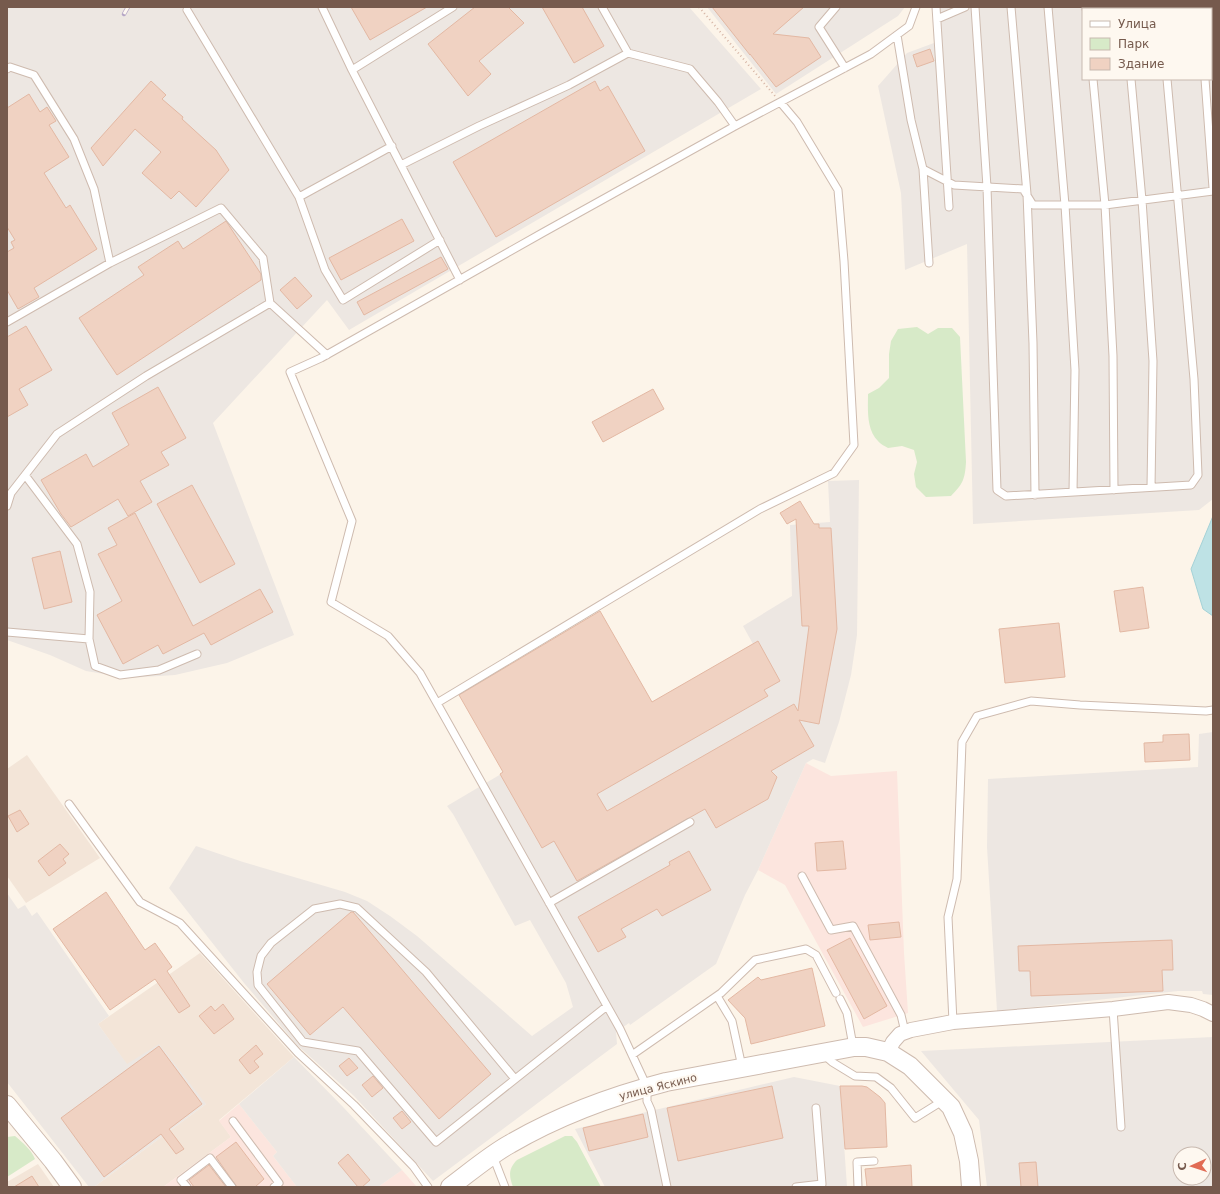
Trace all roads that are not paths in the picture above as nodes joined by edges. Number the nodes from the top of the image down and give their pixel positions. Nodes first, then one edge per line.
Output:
1 (322, 7) edge
2 (453, 7) edge
3 (602, 7) edge
4 (836, 7) edge
5 (916, 7) edge
6 (936, 7) edge
7 (965, 7) edge
8 (975, 7) edge
9 (1011, 7) edge
10 (1048, 7) edge
11 (187, 10) dead end
12 (938, 19) junction
13 (896, 35) junction
14 (628, 53) junction
15 (845, 68) junction
16 (7, 69) edge
17 (352, 70) junction
18 (1093, 80) edge
19 (1131, 80) edge
20 (1167, 80) edge
21 (1205, 80) edge
22 (781, 103) junction
23 (735, 126) junction
24 (392, 146) junction
25 (401, 165) junction
26 (923, 169) junction
27 (948, 181) junction
28 (987, 187) junction
29 (1213, 188) edge
30 (1213, 191) edge
31 (1027, 194) junction
32 (1178, 196) junction
33 (299, 197) junction
34 (1142, 200) junction
35 (1105, 204) junction
36 (1065, 205) junction
37 (949, 207) dead end
38 (440, 240) junction
39 (929, 262) dead end
40 (110, 264) junction
41 (460, 280) junction
42 (270, 303) junction
43 (7, 321) edge
44 (327, 355) junction
45 (25, 475) junction
46 (1151, 487) junction
47 (1114, 490) junction
48 (1073, 492) junction
49 (1035, 494) junction
50 (7, 506) edge
51 (7, 632) edge
52 (89, 639) junction
53 (197, 654) dead end
54 (437, 703) junction
55 (1213, 710) edge
56 (69, 804) dead end
57 (690, 822) dead end
58 (802, 876) dead end
59 (549, 903) junction
60 (717, 996) junction
61 (607, 1006) junction
62 (1113, 1008) junction
63 (1213, 1014) edge
64 (952, 1022) junction
65 (905, 1032) junction
66 (854, 1047) junction
67 (822, 1052) junction
68 (888, 1052) junction
69 (632, 1055) junction
70 (742, 1068) junction
71 (515, 1079) junction
72 (647, 1087) junction
73 (944, 1100) junction
74 (7, 1105) edge
75 (816, 1108) dead end
76 (233, 1121) dead end
77 (1121, 1127) dead end
78 (493, 1156) junction
79 (874, 1161) dead end
80 (72, 1187) edge
81 (187, 1187) edge
82 (232, 1187) edge
83 (274, 1187) edge
84 (428, 1187) edge
85 (450, 1187) edge
86 (505, 1187) edge
87 (667, 1187) edge
88 (796, 1187) edge
89 (858, 1187) edge
90 (971, 1187) edge

1 - 17 lane
2 - 17 lane
3 - 14 lane
4 - 15 lane
5 - 13 lane
6 - 12 lane
7 - 12 lane
8 - 28 lane
9 - 31 lane
10 - 36 lane
11 - 33 lane
12 - 27 lane
13 - 15 lane
13 - 26 lane
14 - 23 lane
14 - 25 lane
15 - 22 lane
16 - 40 lane
17 - 24 lane
18 - 35 lane
19 - 34 lane
20 - 32 lane
21 - 29 lane
22 - 23 lane
22 - 54 lane
23 - 41 lane
24 - 25 lane
24 - 33 lane
25 - 38 lane
26 - 27 lane
26 - 39 lane
27 - 28 lane
27 - 37 lane
28 - 31 lane
28 - 49 lane
30 - 32 lane
31 - 36 lane
31 - 49 lane
32 - 34 lane
32 - 46 lane
33 - 38 lane
34 - 35 lane
34 - 46 lane
35 - 36 lane
35 - 47 lane
36 - 48 lane
38 - 41 lane
40 - 42 lane
40 - 43 lane
41 - 44 lane
42 - 44 lane
42 - 45 lane
44 - 54 lane
45 - 50 lane
45 - 52 lane
46 - 47 lane
47 - 48 lane
48 - 49 lane
51 - 52 lane
52 - 53 lane
54 - 59 lane
55 - 64 lane
56 - 84 lane
57 - 59 lane
58 - 65 lane
59 - 61 lane
60 - 66 lane
60 - 69 lane
60 - 70 lane
61 - 69 lane
61 - 71 lane
62 - 63 street
62 - 64 street
62 - 77 lane
64 - 65 street
65 - 68 street
66 - 67 street, улица Яскино
66 - 68 street, улица Яскино
67 - 70 street, улица Яскино
67 - 73 lane
68 - 73 street, улица Яскино
69 - 72 lane
70 - 72 street, улица Яскино
71 - 71 lane
72 - 78 street, улица Яскино
72 - 87 lane
73 - 90 street, улица Яскино
74 - 80 street
75 - 88 lane
76 - 83 lane
78 - 85 street, улица Яскино
78 - 86 lane
79 - 89 lane
81 - 82 lane

